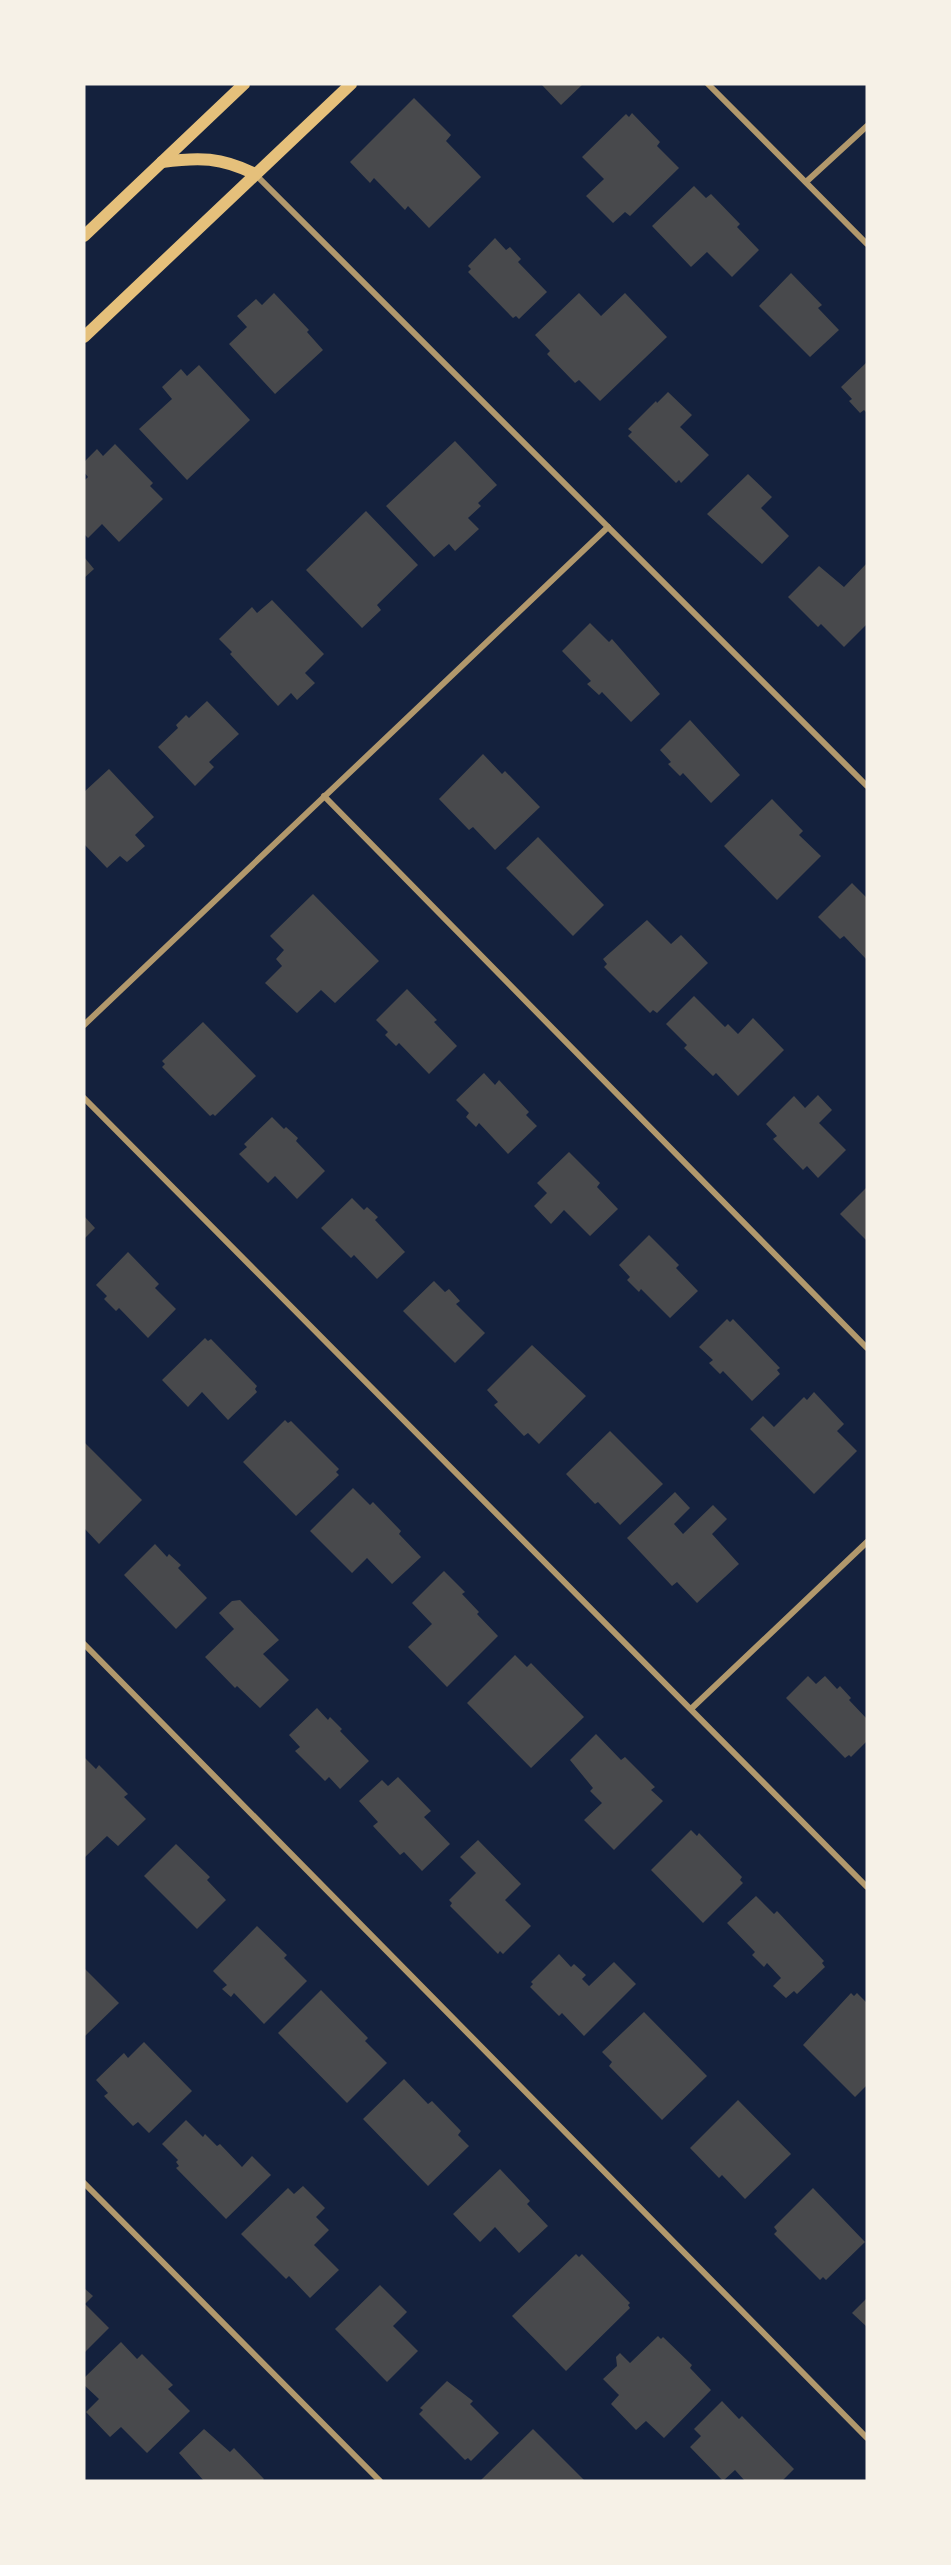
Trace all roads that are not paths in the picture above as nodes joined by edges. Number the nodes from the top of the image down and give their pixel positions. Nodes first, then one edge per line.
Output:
1 (244, 84) edge
2 (351, 84) edge
3 (708, 84) edge
4 (867, 126) edge
5 (162, 162) junction
6 (255, 174) junction
7 (806, 182) junction
8 (84, 236) edge
9 (867, 244) edge
10 (84, 337) edge
11 (608, 527) junction
12 (867, 786) edge
13 (324, 796) junction
14 (84, 1025) edge
15 (84, 1098) edge
16 (867, 1348) edge
17 (867, 1542) edge
18 (84, 1644) edge
19 (692, 1708) junction
20 (867, 1887) edge
21 (84, 2183) edge
22 (867, 2438) edge
23 (380, 2481) edge

1 - 5 main road
2 - 6 main road
3 - 7 street
4 - 7 street
5 - 6 main road
5 - 8 main road
6 - 10 main road
6 - 11 street
7 - 9 street
11 - 12 street
11 - 13 street
13 - 14 street
13 - 16 street
15 - 19 street
17 - 19 street
18 - 22 street
19 - 20 street
21 - 23 street

